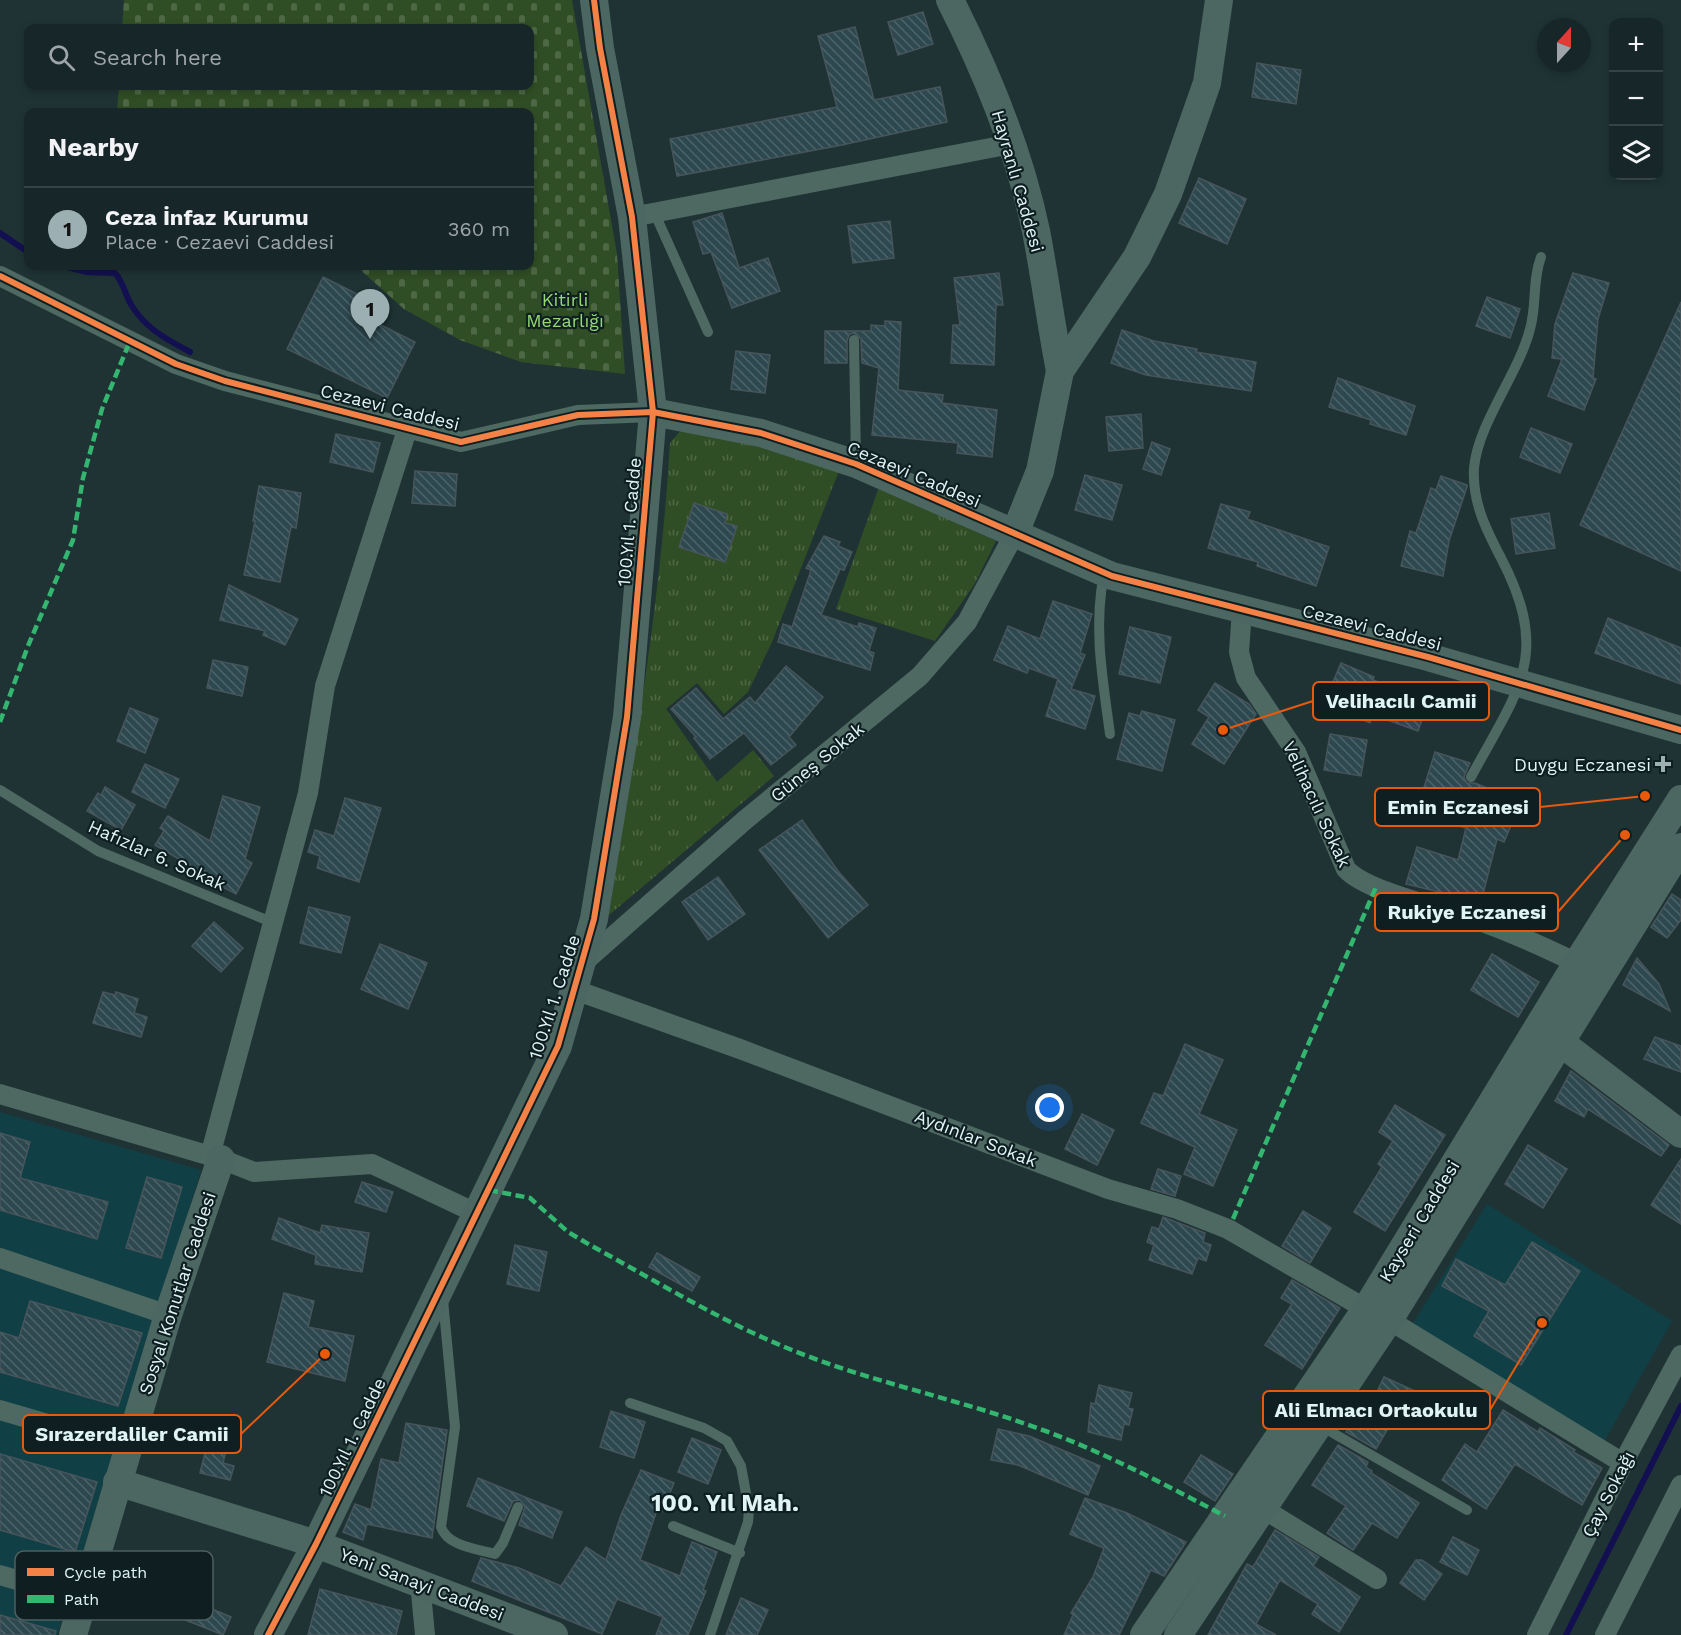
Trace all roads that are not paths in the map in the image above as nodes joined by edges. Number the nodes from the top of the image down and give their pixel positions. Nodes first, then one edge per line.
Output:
1 (594, 0) edge
2 (950, 0) edge
3 (1219, 0) edge
4 (1011, 144) junction
5 (643, 215) junction
6 (1541, 257) dead end
7 (0, 276) edge
8 (708, 332) dead end
9 (854, 340) dead end
10 (1060, 371) junction
11 (653, 412) junction
12 (407, 430) junction
13 (856, 464) junction
14 (1015, 533) junction
15 (1104, 573) junction
16 (1242, 610) junction
17 (1521, 685) junction
18 (1681, 730) edge
19 (1110, 734) dead end
20 (1471, 777) dead end
21 (0, 790) edge
22 (1681, 799) edge
23 (1681, 847) edge
24 (274, 923) junction
25 (584, 962) junction
26 (1577, 963) junction
27 (575, 990) junction
28 (1560, 1042) junction
29 (0, 1094) edge
30 (1681, 1134) edge
31 (216, 1157) junction
32 (478, 1214) junction
33 (0, 1258) edge
34 (442, 1288) junction
35 (1377, 1314) junction
36 (168, 1315) junction
37 (1681, 1355) edge
38 (630, 1403) dead end
39 (0, 1410) edge
40 (1318, 1424) junction
41 (127, 1447) junction
42 (1623, 1463) junction
43 (117, 1482) junction
44 (1681, 1485) edge
45 (518, 1507) dead end
46 (1262, 1508) junction
47 (1467, 1510) dead end
48 (673, 1526) dead end
49 (316, 1544) junction
50 (96, 1551) edge
51 (740, 1553) junction
52 (0, 1575) edge
53 (15, 1579) edge
54 (1377, 1579) dead end
55 (420, 1582) junction
56 (77, 1620) edge
57 (73, 1635) edge
58 (268, 1635) edge
59 (425, 1635) edge
60 (554, 1635) edge
61 (710, 1635) edge
62 (1144, 1635) edge
63 (1178, 1635) edge
64 (1537, 1635) edge
65 (1605, 1635) edge

1 - 5 street, 100.Yıl 1. Cadde
2 - 4 street, Hayranlı Caddesi
3 - 10 street
4 - 5 street
4 - 10 street, Hayranlı Caddesi
5 - 8 lane
5 - 11 street, 100.Yıl 1. Cadde
6 - 17 lane
7 - 12 street, Cezaevi Caddesi
9 - 13 lane
10 - 14 street
11 - 12 street, Cezaevi Caddesi
11 - 13 street, Cezaevi Caddesi
11 - 25 street, 100.Yıl 1. Cadde
12 - 24 street
13 - 14 street, Cezaevi Caddesi
14 - 15 street, Cezaevi Caddesi
14 - 25 street, Güneş Sokak
15 - 16 street, Cezaevi Caddesi
15 - 19 lane
16 - 17 street, Cezaevi Caddesi
16 - 26 street, Velihacılı Sokak
17 - 18 street, Cezaevi Caddesi
17 - 20 lane
21 - 24 lane, Hafızlar 6. Sokak
22 - 26 street, Kayseri Caddesi
23 - 28 street, Kayseri Caddesi
24 - 31 street
25 - 27 street, 100.Yıl 1. Cadde
26 - 35 street, Kayseri Caddesi
27 - 32 street, 100.Yıl 1. Cadde
27 - 35 street, Aydınlar Sokak
28 - 30 street
28 - 35 street, Kayseri Caddesi
29 - 31 street
31 - 32 street
31 - 36 street, Sosyal Konutlar Caddesi
32 - 34 street, 100.Yıl 1. Cadde
33 - 36 street
34 - 45 lane
34 - 49 street, 100.Yıl 1. Cadde
35 - 40 street, Kayseri Caddesi
35 - 42 street, Aydınlar Sokak
35 - 62 street, Kayseri Caddesi
36 - 41 street, Sosyal Konutlar Caddesi
37 - 42 street, Çay Sokağı
38 - 51 lane
39 - 41 street
40 - 46 street, Kayseri Caddesi
40 - 47 lane
41 - 43 street, Sosyal Konutlar Caddesi
42 - 64 street, Çay Sokağı
43 - 49 street, Yeni Sanayi Caddesi
43 - 50 street, Sosyal Konutlar Caddesi
44 - 65 street
46 - 54 street
46 - 63 street, Kayseri Caddesi
48 - 51 lane
49 - 55 street, Yeni Sanayi Caddesi
49 - 58 street, 100.Yıl 1. Cadde
51 - 61 lane
52 - 53 street
55 - 59 street
55 - 60 street, Yeni Sanayi Caddesi
56 - 57 street, Sosyal Konutlar Caddesi

